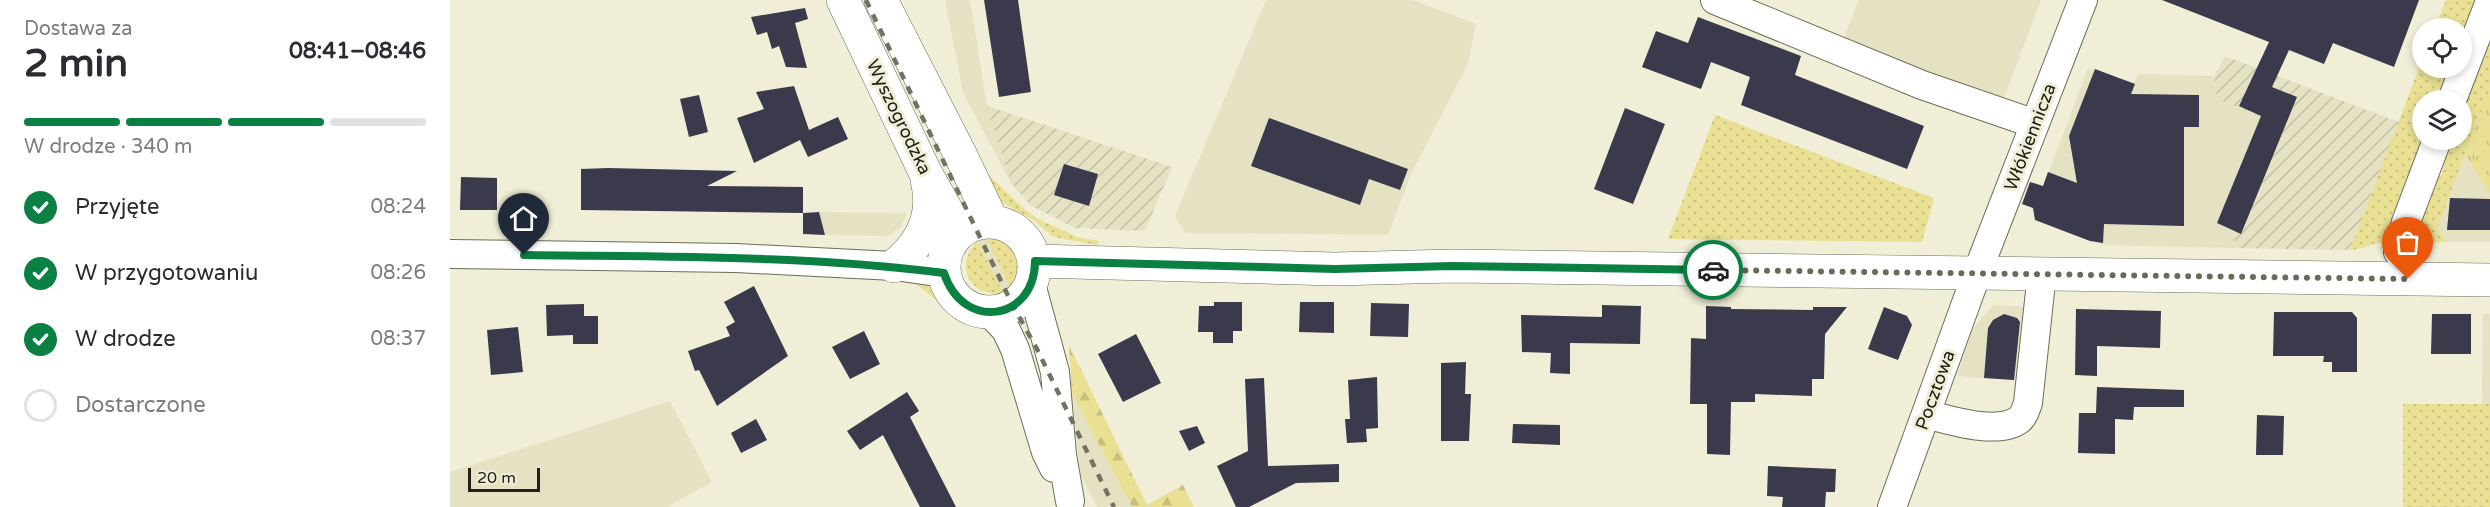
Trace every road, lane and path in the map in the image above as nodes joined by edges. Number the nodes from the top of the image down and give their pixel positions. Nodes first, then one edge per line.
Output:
1 (843, 0) edge
2 (881, 0) edge
3 (1715, 0) edge
4 (2082, 0) edge
5 (2490, 1) edge
6 (2456, 90) edge
7 (2035, 124) junction
8 (2433, 150) edge
9 (925, 172) junction
10 (992, 221) junction
11 (958, 233) junction
12 (2398, 252) dead end
13 (450, 254) edge
14 (894, 266) junction
15 (944, 273) junction
16 (1033, 273) junction
17 (1977, 273) junction
18 (2042, 273) junction
19 (2490, 280) edge
20 (989, 312) junction
21 (1926, 414) junction
22 (1072, 504) edge
23 (1892, 507) edge

1 - 9 main road, Wyszogrodzka
2 - 10 main road, Wyszogrodzka
3 - 7 street
4 - 7 street, Włókiennicza
5 - 6 street
7 - 17 street, Włókiennicza
8 - 12 street
9 - 11 main road, Wyszogrodzka
9 - 14 main road
10 - 11 main road
10 - 16 main road
11 - 15 main road
13 - 14 street
14 - 15 street
15 - 20 main road
16 - 17 main road
16 - 20 main road
16 - 22 street
17 - 18 main road
17 - 21 street, Pocztowa
18 - 19 main road
18 - 21 street
20 - 22 street
21 - 23 street, Pocztowa

